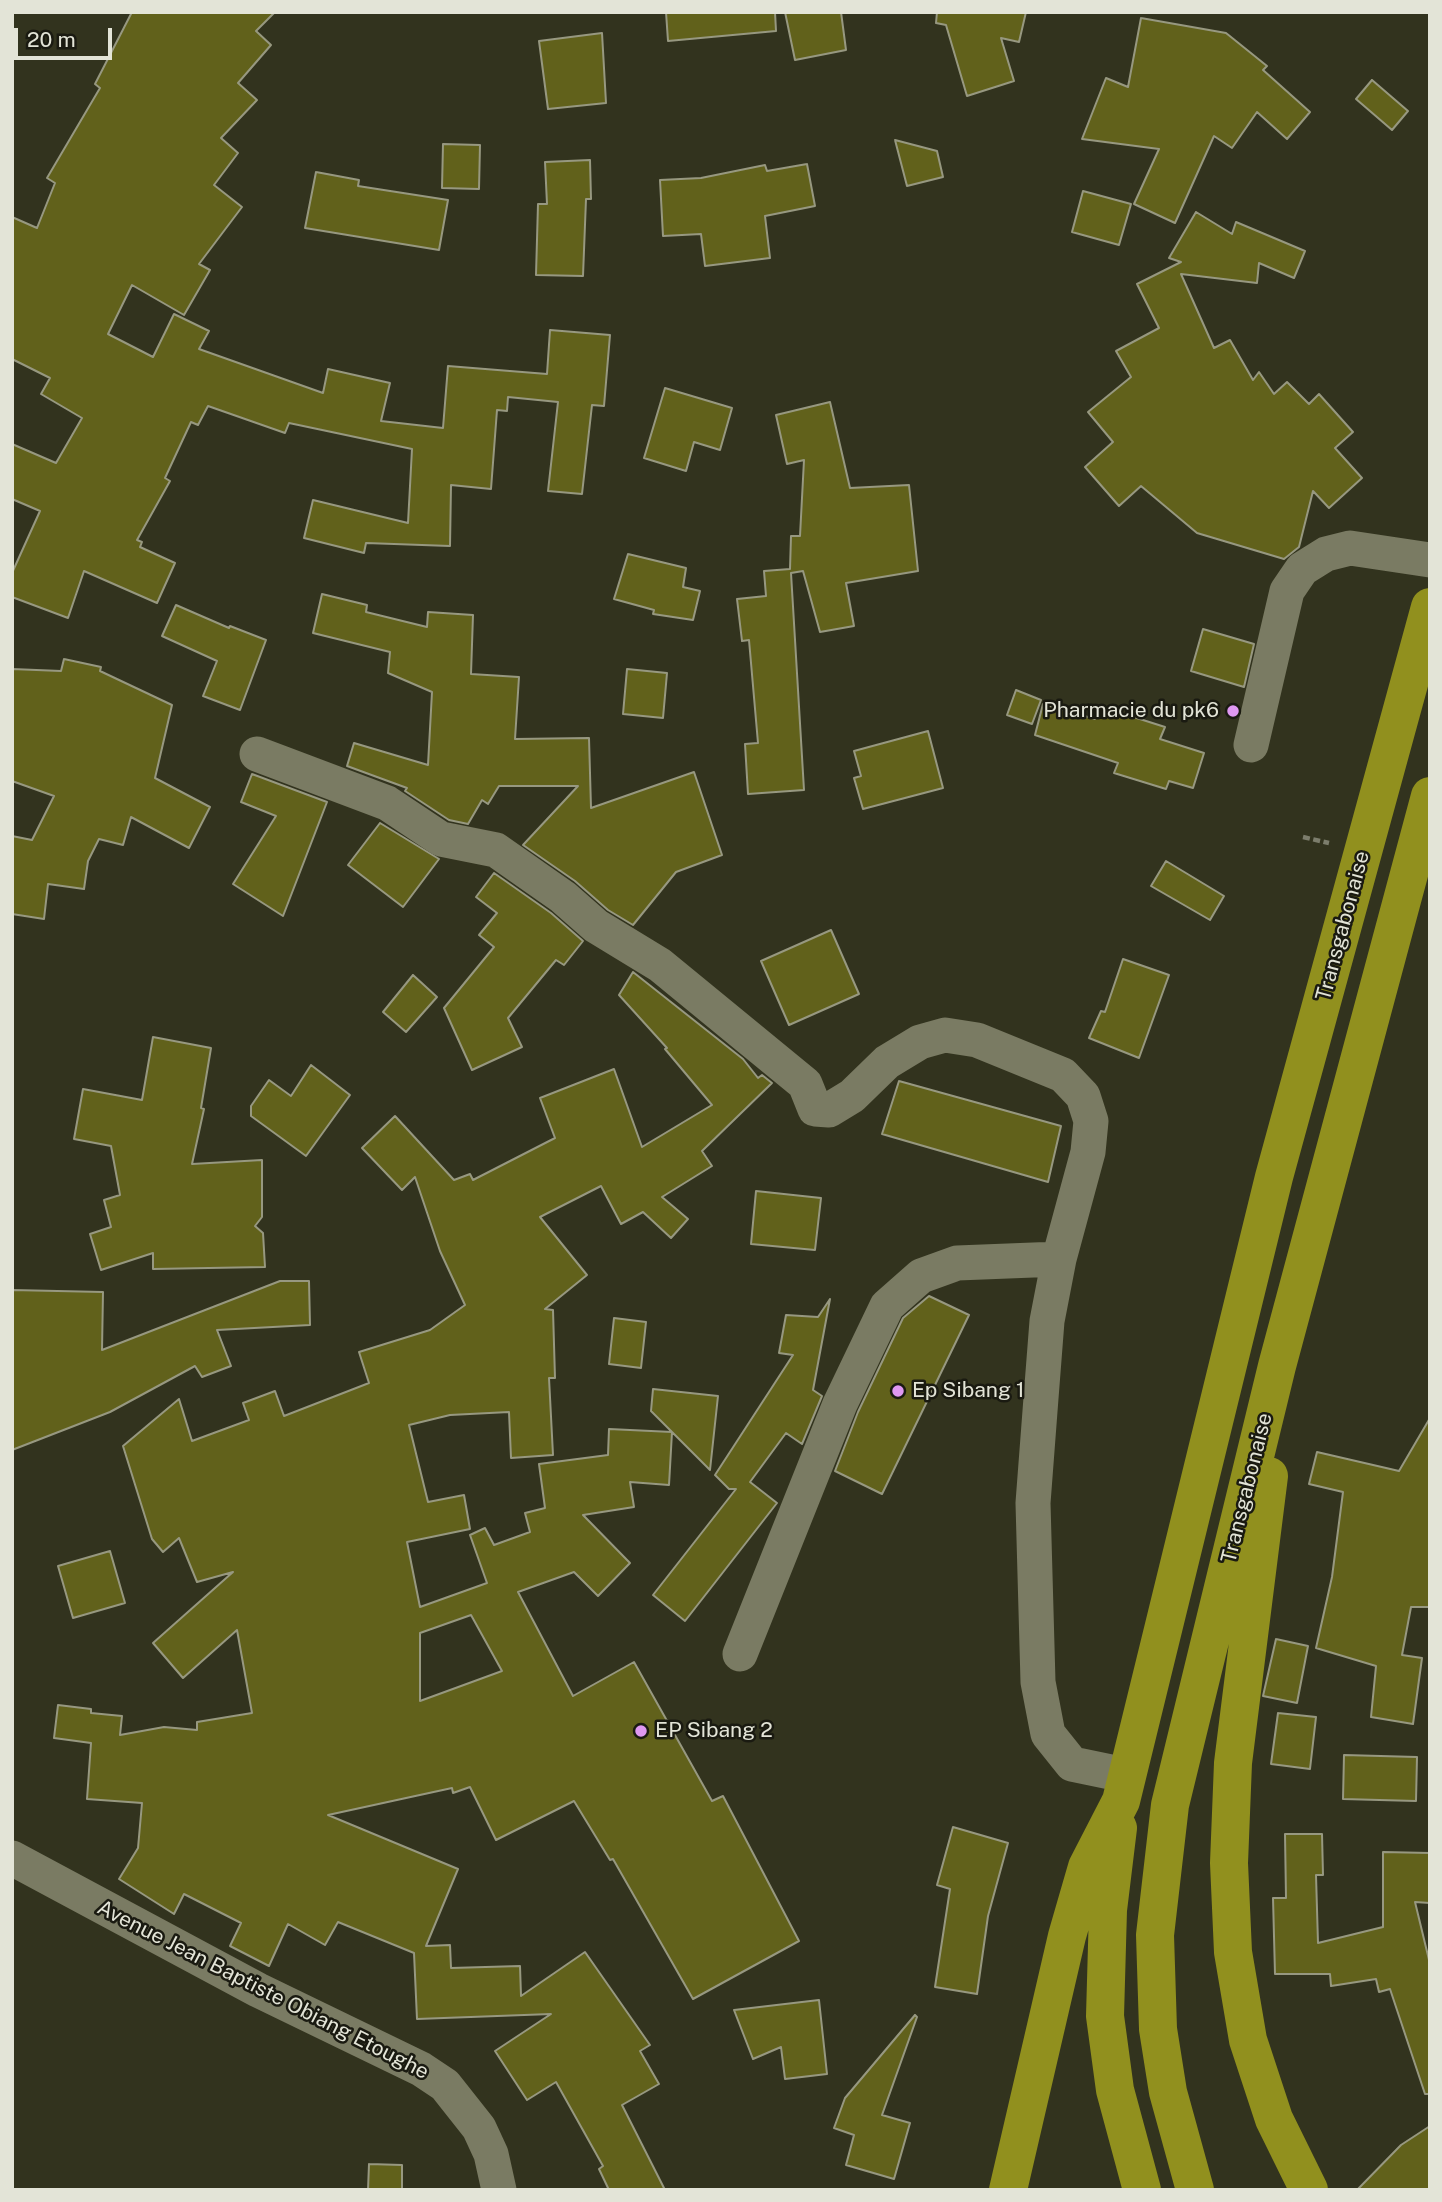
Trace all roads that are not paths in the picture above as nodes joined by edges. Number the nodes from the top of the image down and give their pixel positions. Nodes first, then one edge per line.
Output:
1 (1430, 560) edge
2 (1430, 607) edge
3 (1251, 745) dead end
4 (257, 754) dead end
5 (1430, 796) edge
6 (1059, 1259) junction
7 (1263, 1425) junction
8 (740, 1654) dead end
9 (1123, 1788) junction
10 (12, 1858) edge
11 (499, 2190) edge
12 (1008, 2190) edge
13 (1142, 2190) edge
14 (1195, 2190) edge
15 (1308, 2190) edge

1 - 3 street
2 - 9 highway, Transgabonaise
4 - 6 street
5 - 7 highway, Transgabonaise
6 - 8 street
6 - 9 street
7 - 14 highway, Transgabonaise
7 - 15 highway
9 - 12 highway
9 - 13 highway, Transgabonaise
10 - 11 street, Avenue Jean Baptiste Obiang Etoughe

